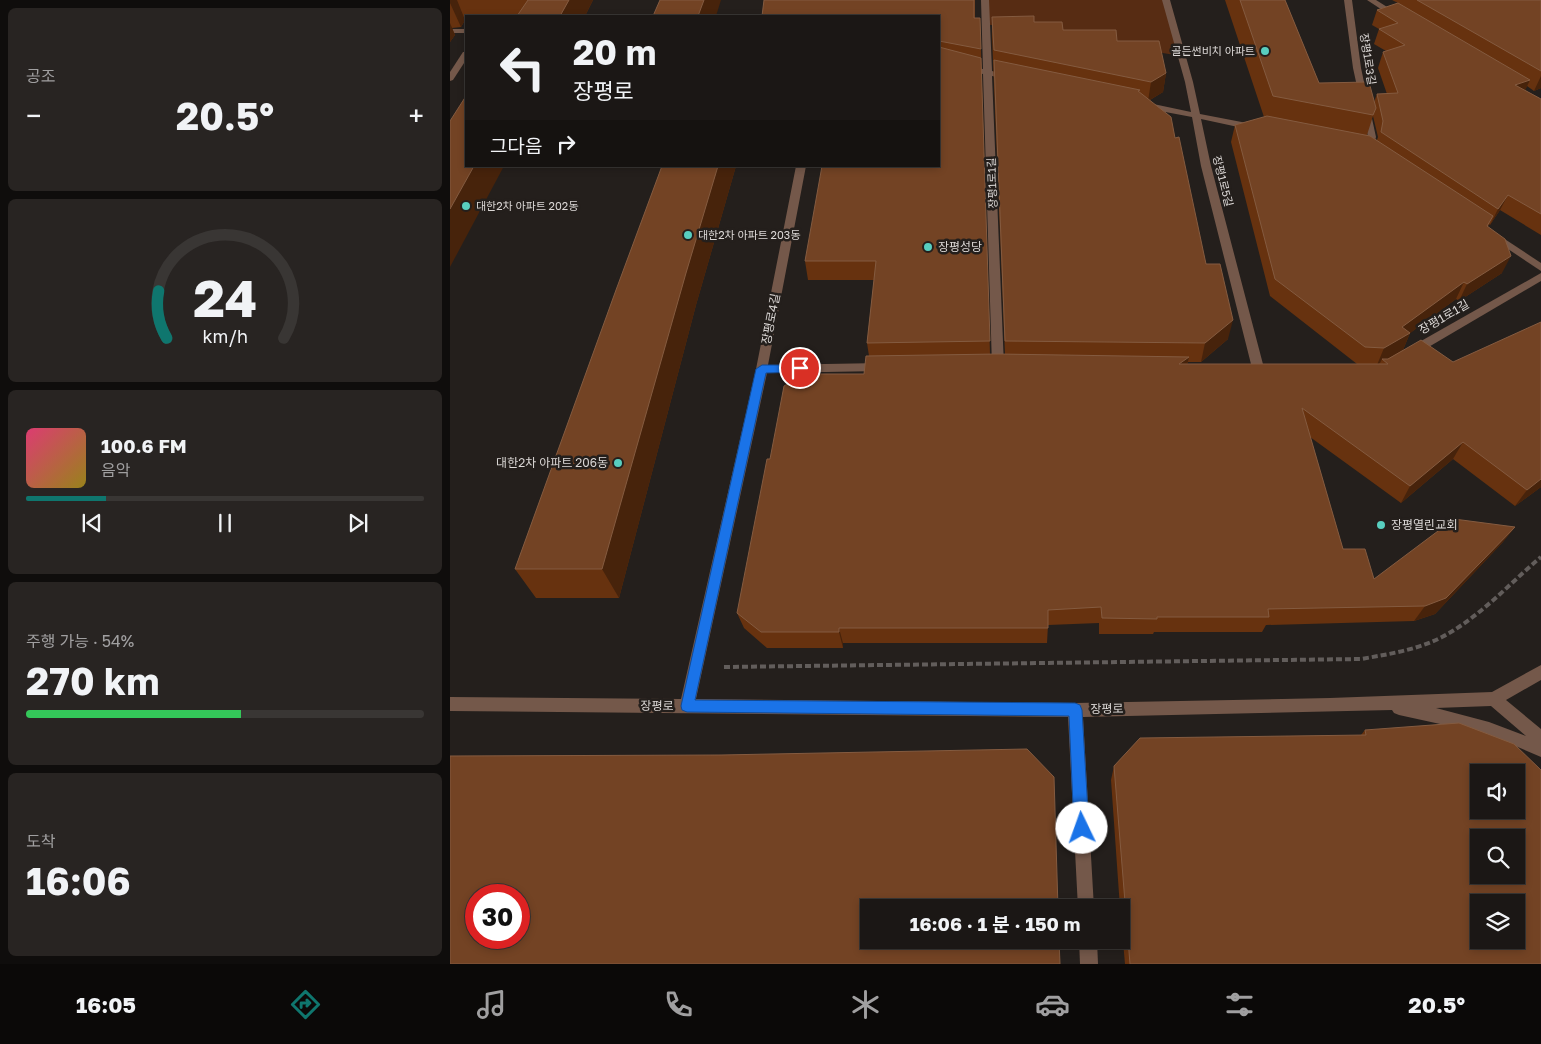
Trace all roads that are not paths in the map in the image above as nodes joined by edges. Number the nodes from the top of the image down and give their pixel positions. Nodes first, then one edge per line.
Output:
1 (985, 0) edge
2 (1166, 0) edge
3 (1348, 0) edge
4 (1371, 0) edge
5 (1410, 24) edge
6 (450, 31) edge
7 (465, 31) edge
8 (465, 56) edge
9 (940, 63) edge
10 (988, 73) junction
11 (450, 78) edge
12 (1022, 80) edge
13 (1131, 102) edge
14 (1196, 116) junction
15 (1262, 128) edge
16 (1367, 150) edge
17 (801, 167) edge
18 (1486, 229) edge
19 (1541, 268) edge
20 (1541, 276) edge
21 (1405, 356) edge
22 (998, 366) edge
23 (896, 367) edge
24 (1258, 368) edge
25 (762, 369) junction
26 (1540, 675) edge
27 (1494, 698) junction
28 (1377, 703) junction
29 (450, 704) edge
30 (687, 706) junction
31 (1075, 710) junction
32 (1541, 739) edge
33 (1541, 750) edge
34 (1086, 899) edge
35 (1088, 949) edge
36 (1089, 964) edge

1 - 10 street, 장평1로1길
2 - 14 street, 장평1로5길
3 - 16 street, 장평1로3길
4 - 5 street
6 - 7 street
8 - 11 street
9 - 10 street
10 - 12 street
10 - 22 street, 장평1로1길
13 - 14 street
14 - 15 street
14 - 24 street, 장평1로5길
17 - 25 street, 장평로4길
18 - 19 street
20 - 21 street, 장평1로1길
23 - 25 street
25 - 30 street, 장평로4길
26 - 27 street, 장평로
27 - 28 street, 장평로
27 - 32 street
28 - 31 street, 장평로
28 - 33 street
29 - 30 street, 장평로
30 - 31 street, 장평로
31 - 34 street
35 - 36 street

